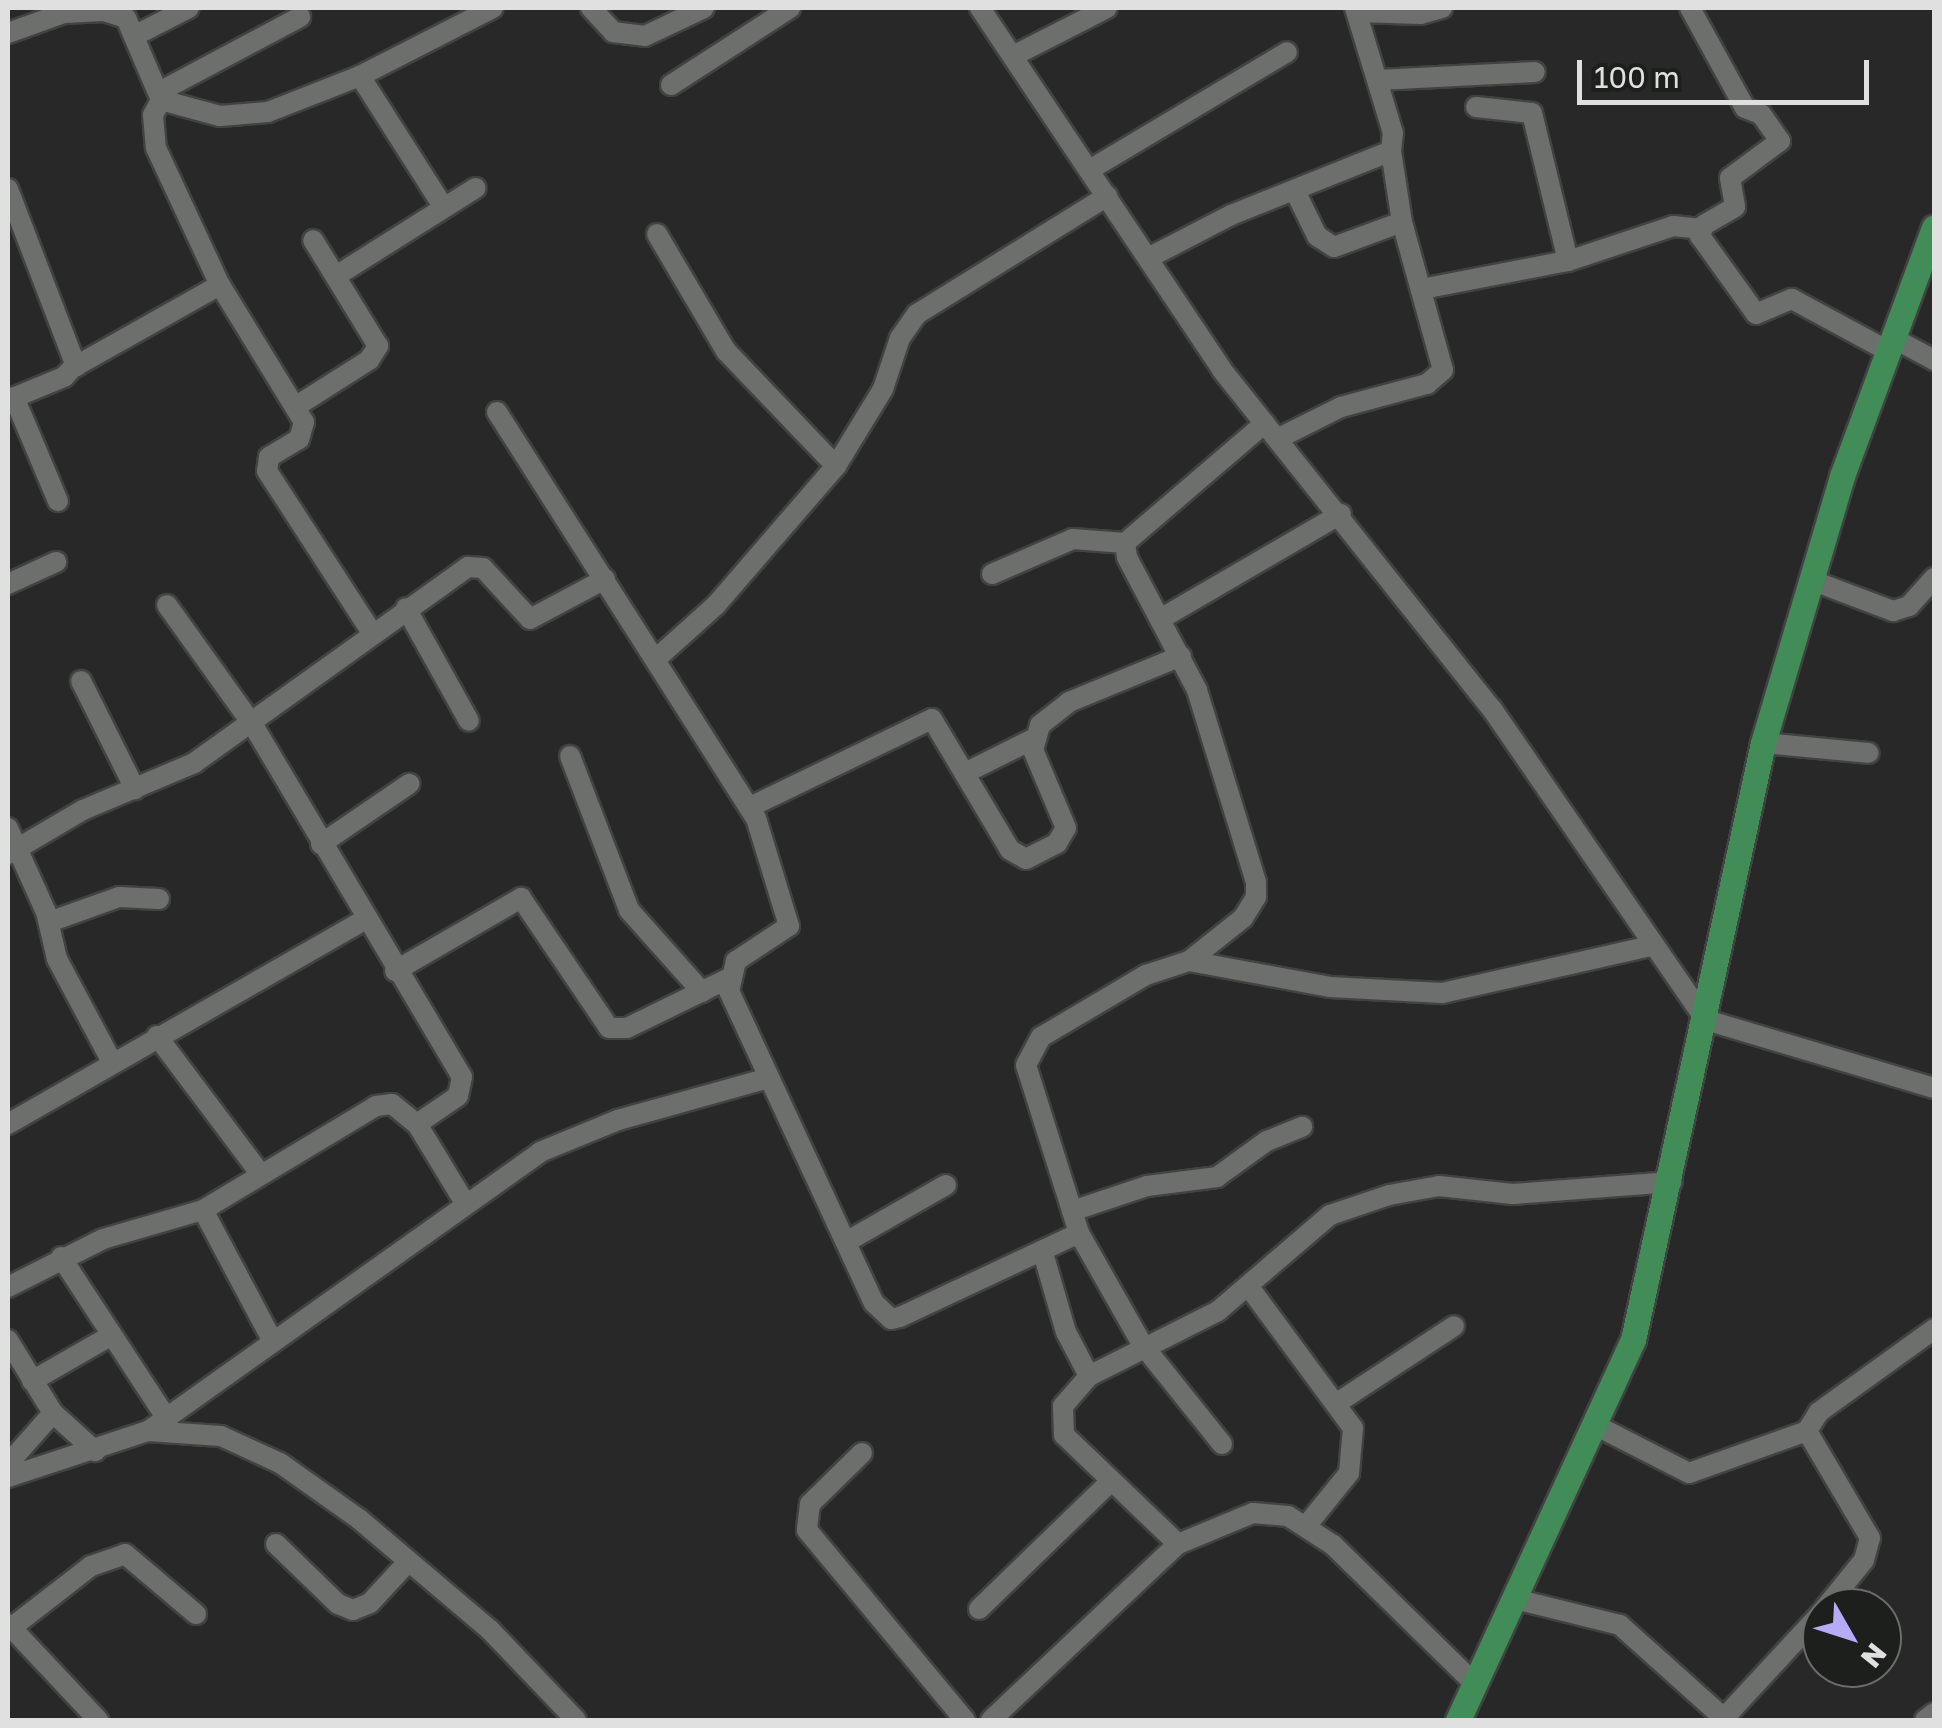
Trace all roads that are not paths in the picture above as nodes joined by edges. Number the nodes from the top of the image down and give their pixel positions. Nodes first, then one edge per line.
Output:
1 (188, 8) edge
2 (493, 8) edge
3 (590, 8) edge
4 (704, 8) edge
5 (790, 8) edge
6 (980, 8) edge
7 (1107, 8) edge
8 (1442, 8) edge
9 (1690, 8) edge
10 (63, 10) edge
11 (1356, 10) edge
12 (300, 17) dead end
13 (8, 34) edge
14 (136, 35) junction
15 (1287, 52) dead end
16 (1015, 55) junction
17 (1535, 72) dead end
18 (360, 76) junction
19 (1378, 80) junction
20 (672, 86) dead end
21 (160, 96) junction
22 (1476, 106) dead end
23 (1391, 151) junction
24 (1091, 168) junction
25 (8, 188) edge
26 (476, 188) dead end
27 (1294, 191) junction
28 (1107, 196) junction
29 (444, 208) junction
30 (1402, 222) junction
31 (1934, 226) edge
32 (1701, 228) junction
33 (658, 234) dead end
34 (313, 240) dead end
35 (1150, 257) junction
36 (1568, 260) junction
37 (336, 276) junction
38 (220, 285) junction
39 (1422, 289) junction
40 (1891, 344) junction
41 (1934, 360) edge
42 (75, 365) junction
43 (11, 399) edge
44 (295, 406) junction
45 (497, 412) dead end
46 (1272, 430) junction
47 (836, 466) junction
48 (58, 502) dead end
49 (1341, 514) junction
50 (1126, 543) junction
51 (56, 562) dead end
52 (992, 574) dead end
53 (1934, 578) edge
54 (605, 579) junction
55 (1811, 580) junction
56 (8, 584) edge
57 (166, 605) dead end
58 (406, 608) junction
59 (1162, 618) junction
60 (371, 630) junction
61 (1181, 656) junction
62 (657, 658) junction
63 (80, 681) dead end
64 (469, 721) dead end
65 (253, 725) junction
66 (1033, 738) junction
67 (1763, 743) junction
68 (1869, 753) dead end
69 (570, 756) dead end
70 (965, 773) junction
71 (408, 784) dead end
72 (135, 789) junction
73 (750, 807) junction
74 (8, 828) edge
75 (321, 844) junction
76 (12, 851) edge
77 (159, 899) dead end
78 (364, 920) junction
79 (49, 922) junction
80 (1650, 946) junction
81 (1189, 961) junction
82 (395, 970) junction
83 (728, 979) junction
84 (702, 992) junction
85 (1706, 1020) junction
86 (157, 1036) junction
87 (112, 1062) junction
88 (768, 1078) junction
89 (1934, 1088) edge
90 (8, 1124) edge
91 (417, 1124) junction
92 (1302, 1127) dead end
93 (258, 1172) junction
94 (1672, 1182) junction
95 (946, 1185) dead end
96 (464, 1203) junction
97 (203, 1210) junction
98 (1072, 1211) junction
99 (1079, 1233) junction
100 (846, 1242) junction
101 (1042, 1253) junction
102 (61, 1258) junction
103 (8, 1287) edge
104 (1249, 1287) junction
105 (1454, 1326) dead end
106 (1934, 1330) edge
107 (112, 1335) junction
108 (8, 1340) edge
109 (272, 1340) junction
110 (1142, 1344) junction
111 (1089, 1376) junction
112 (32, 1381) junction
113 (1337, 1403) junction
114 (52, 1412) junction
115 (167, 1419) junction
116 (1597, 1426) junction
117 (148, 1431) junction
118 (1807, 1431) junction
119 (1222, 1444) dead end
120 (96, 1451) junction
121 (862, 1454) dead end
122 (8, 1464) edge
123 (8, 1476) edge
124 (1108, 1483) junction
125 (1307, 1526) junction
126 (276, 1544) dead end
127 (1178, 1544) junction
128 (408, 1562) junction
129 (1842, 1588) edge
130 (1519, 1600) junction
131 (979, 1609) dead end
132 (196, 1614) dead end
133 (9, 1626) edge
134 (1802, 1634) edge
135 (1476, 1686) junction
136 (1934, 1713) edge
137 (1725, 1719) edge
138 (98, 1720) edge
139 (576, 1720) edge
140 (966, 1720) edge
141 (992, 1720) edge
142 (1458, 1720) edge
143 (1925, 1720) edge

1 - 14 street
2 - 18 street
3 - 4 street
5 - 20 street
6 - 16 street
7 - 16 street
8 - 11 street
9 - 32 street
10 - 13 street
10 - 14 street
11 - 19 street
12 - 21 street
14 - 21 street
15 - 24 street
16 - 24 street
17 - 19 street
18 - 21 street
18 - 29 street
19 - 23 street
21 - 38 street
22 - 36 street
23 - 27 street
23 - 30 street
24 - 28 street
25 - 42 street
26 - 29 street
27 - 30 street
27 - 35 street
28 - 35 street
28 - 47 street
29 - 37 street
30 - 39 street
31 - 40 main road
32 - 36 street
32 - 40 street
33 - 47 street
34 - 37 street
35 - 46 street
36 - 39 street
37 - 44 street
38 - 42 street
38 - 44 street
39 - 46 street
40 - 41 street
40 - 55 main road
42 - 43 street
43 - 48 street
44 - 60 street
45 - 54 street
46 - 49 street
46 - 50 street
47 - 62 street
49 - 59 street
49 - 80 street
50 - 52 street
50 - 59 street
51 - 56 street
53 - 55 street
54 - 58 street
54 - 62 street
55 - 67 main road
57 - 65 street
58 - 60 street
58 - 64 street
59 - 61 street
60 - 65 street
61 - 66 street
61 - 81 street
62 - 73 street
63 - 72 street
65 - 72 street
65 - 75 street
66 - 70 street
66 - 70 street
67 - 68 street
67 - 85 main road
69 - 84 street
70 - 73 street
71 - 75 street
72 - 76 street
73 - 83 street
74 - 76 street
75 - 78 street
76 - 79 street
77 - 79 street
78 - 82 street
78 - 86 street
79 - 87 street
80 - 81 street
80 - 85 street
81 - 98 street
82 - 84 street
82 - 91 street
83 - 84 street
83 - 88 street
85 - 89 street
85 - 94 main road
86 - 87 street
86 - 93 street
87 - 90 street
88 - 96 street
88 - 100 street
91 - 93 street
91 - 96 street
92 - 98 street
93 - 97 street
94 - 104 street
94 - 116 main road
95 - 100 street
96 - 109 street
97 - 102 street
97 - 109 street
98 - 99 street
99 - 101 street
99 - 110 street
100 - 101 street
101 - 111 street
102 - 103 street
102 - 107 street
104 - 110 street
104 - 113 street
105 - 113 street
106 - 118 street
107 - 112 street
107 - 115 street
108 - 112 street
109 - 115 street
110 - 111 street
110 - 119 street
111 - 124 street
112 - 114 street
113 - 125 street
114 - 120 street
114 - 122 street
115 - 117 street
116 - 118 street
116 - 130 main road
117 - 120 street
117 - 128 street
118 - 129 street
120 - 123 street
121 - 140 street
124 - 127 street
124 - 131 street
125 - 127 street
125 - 135 street
126 - 128 street
127 - 141 street
128 - 139 street
130 - 135 main road
130 - 137 street
132 - 133 street
133 - 138 street
134 - 137 street
135 - 142 main road
136 - 143 street

